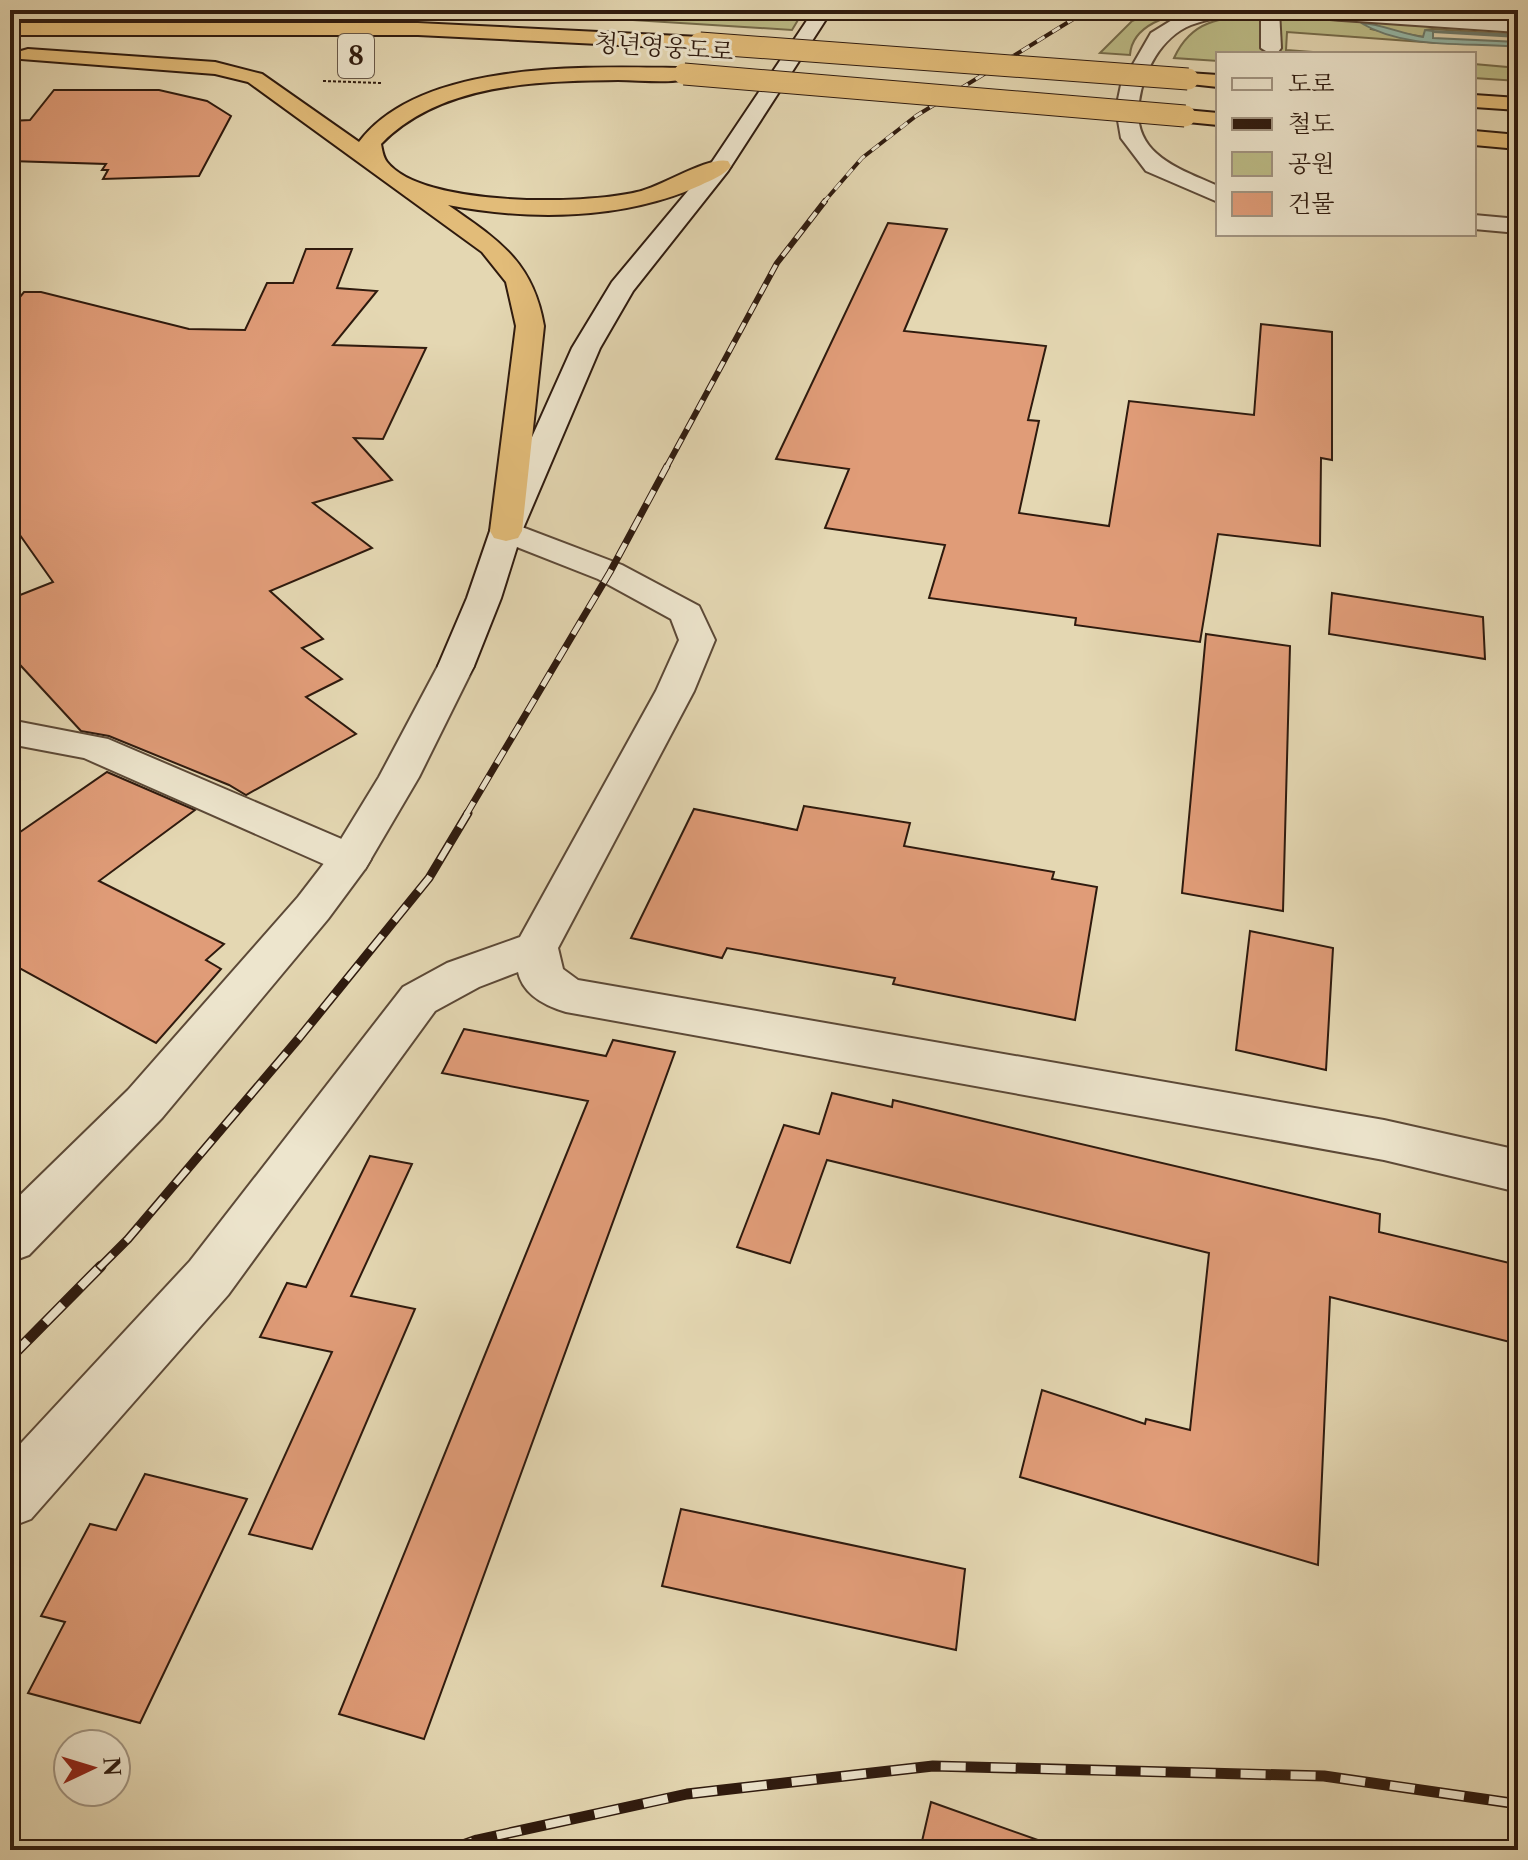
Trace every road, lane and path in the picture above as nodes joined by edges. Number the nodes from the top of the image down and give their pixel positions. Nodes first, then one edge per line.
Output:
1 (297, 10) edge
2 (823, 10) edge
3 (1270, 10) edge
4 (593, 19) dead end
5 (1518, 26) edge
6 (55, 28) junction
7 (10, 29) edge
8 (700, 43) junction
9 (1271, 48) dead end
10 (248, 54) dead end
11 (19, 55) edge
12 (501, 63) dead end
13 (684, 74) junction
14 (1216, 81) edge
15 (1476, 101) edge
16 (1518, 104) edge
17 (1216, 119) edge
18 (1476, 138) edge
19 (1518, 142) edge
20 (720, 166) junction
21 (383, 172) junction
22 (1216, 194) edge
23 (1476, 222) edge
24 (1518, 226) edge
25 (506, 531) junction
26 (10, 732) edge
27 (350, 859) junction
28 (536, 948) junction
29 (1518, 1171) edge
30 (10, 1239) edge
31 (10, 1498) edge

1 - 6 highway
2 - 20 street
3 - 5 street
3 - 9 street
3 - 22 street
4 - 8 highway
6 - 7 highway, 청년영웅도로 / 8
6 - 8 highway, 청년영웅도로 / 8
8 - 14 highway, 청년영웅도로 / 8, bridge
10 - 11 highway
11 - 21 highway
12 - 13 highway, 청년영웅도로
13 - 17 highway, 청년영웅도로, bridge
13 - 21 highway
15 - 16 highway
18 - 19 highway
20 - 21 highway
20 - 25 street
21 - 25 highway
23 - 24 street
25 - 27 street
25 - 28 street
26 - 27 street
27 - 30 street
28 - 29 street
28 - 31 street

